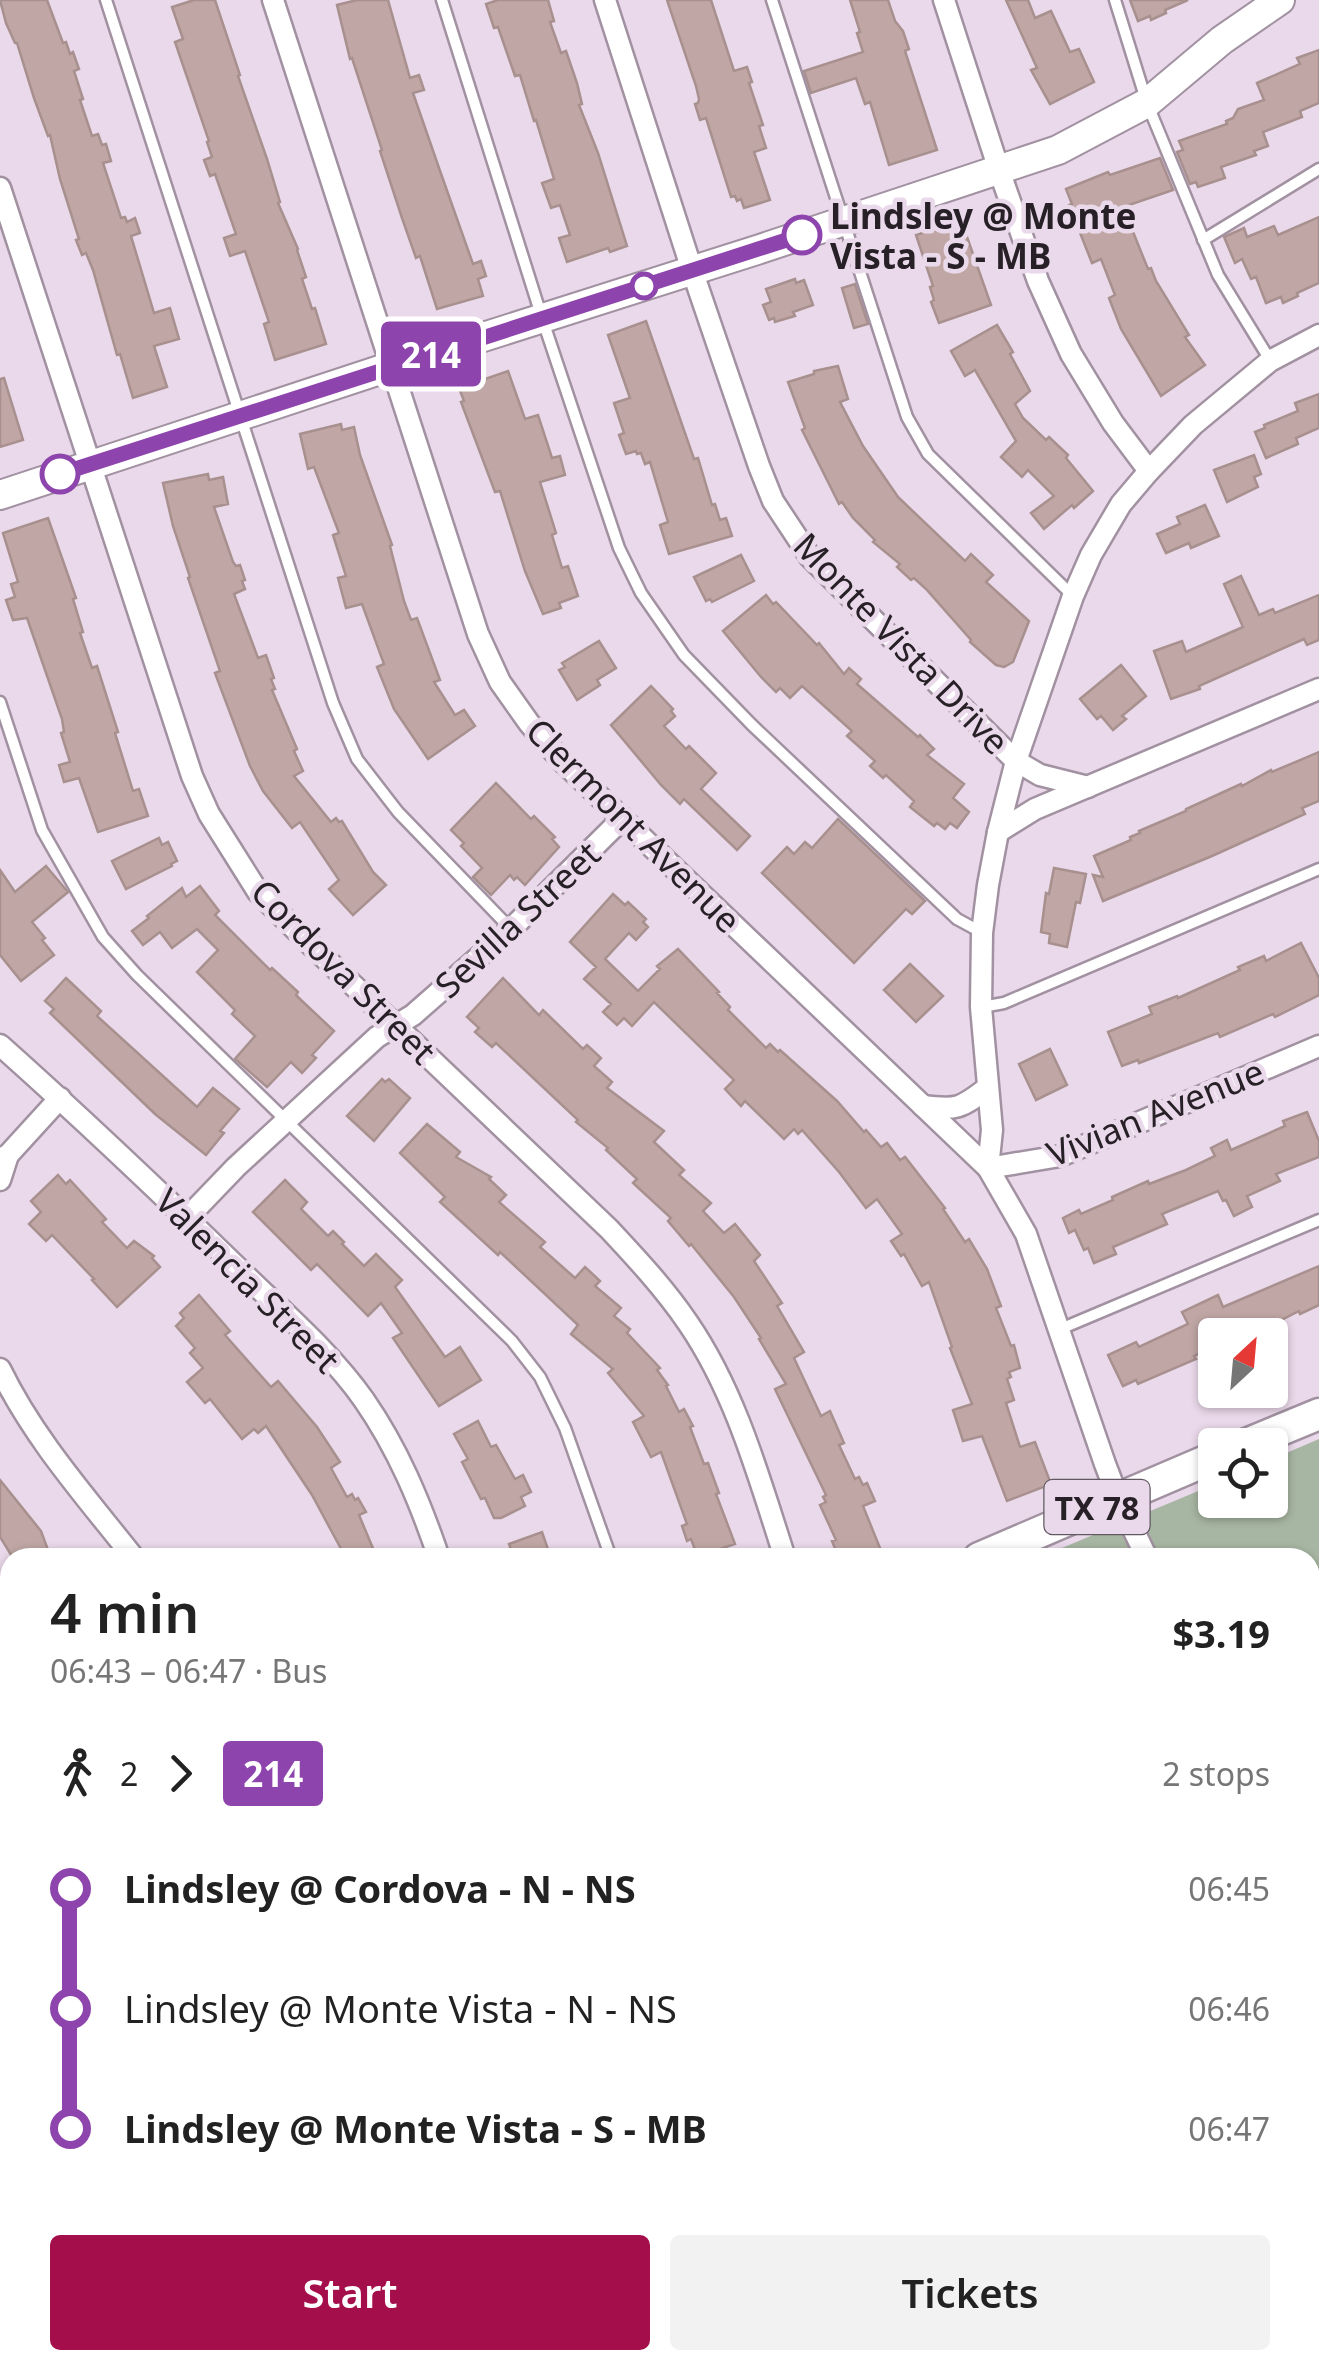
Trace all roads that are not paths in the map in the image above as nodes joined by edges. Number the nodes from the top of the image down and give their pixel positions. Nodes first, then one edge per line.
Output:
1 (106, 0) edge
2 (273, 0) edge
3 (442, 0) edge
4 (605, 0) edge
5 (772, 0) edge
6 (944, 0) edge
7 (1115, 0) edge
8 (1280, 0) edge
9 (1147, 103) junction
10 (1319, 169) edge
11 (999, 170) junction
12 (0, 188) edge
13 (844, 222) junction
14 (1203, 240) junction
15 (692, 270) junction
16 (542, 318) junction
17 (1319, 335) edge
18 (1270, 361) junction
19 (392, 366) junction
20 (240, 417) junction
21 (91, 464) junction
22 (1148, 471) junction
23 (0, 495) edge
24 (1073, 596) junction
25 (1319, 689) edge
26 (0, 702) edge
27 (1016, 762) junction
28 (1088, 787) junction
29 (623, 818) junction
30 (998, 832) junction
31 (1319, 868) edge
32 (512, 929) junction
33 (982, 933) junction
34 (981, 1007) junction
35 (396, 1026) junction
36 (0, 1045) edge
37 (1319, 1046) edge
38 (986, 1088) junction
39 (60, 1098) junction
40 (924, 1106) junction
41 (288, 1120) junction
42 (4, 1157) edge
43 (988, 1168) junction
44 (0, 1180) edge
45 (187, 1218) junction
46 (1319, 1220) edge
47 (1058, 1330) junction
48 (0, 1369) edge
49 (1319, 1414) edge
50 (1285, 1428) edge
51 (1198, 1464) edge
52 (1118, 1498) junction
53 (126, 1548) edge
54 (435, 1548) edge
55 (607, 1548) edge
56 (782, 1548) edge
57 (1001, 1548) edge
58 (1142, 1548) edge

1 - 20 lane
2 - 19 street, Clermont Avenue
3 - 16 lane
4 - 15 street, Monte Vista Drive
5 - 13 lane
6 - 11 street
7 - 9 lane
8 - 9 street
9 - 11 street
9 - 14 lane
10 - 14 lane
11 - 13 street
11 - 22 street
12 - 21 street, Cordova Street
13 - 15 street
13 - 24 lane
14 - 18 lane
15 - 16 street
15 - 27 street, Monte Vista Drive
16 - 19 street
16 - 33 lane
17 - 18 street
18 - 22 street
19 - 20 street
19 - 29 street, Clermont Avenue
20 - 21 street
20 - 32 lane
21 - 23 street
21 - 35 street, Cordova Street
22 - 24 street
24 - 27 street
25 - 28 street
26 - 41 lane
27 - 28 street, Monte Vista Drive
27 - 30 street
28 - 30 street
29 - 32 street, Sevilla Street
29 - 40 street, Clermont Avenue
30 - 33 street
31 - 34 lane
32 - 35 street, Sevilla Street
33 - 34 street
34 - 38 street
35 - 41 street, Sevilla Street
35 - 56 street, Cordova Street
36 - 39 street, Valencia Street
37 - 43 street, Vivian Avenue
38 - 40 street
38 - 43 street
39 - 42 street
39 - 45 street, Valencia Street
40 - 43 street, Clermont Avenue
41 - 45 street, Sevilla Street
41 - 55 lane
42 - 44 street
43 - 47 street, Clermont Avenue
45 - 54 street, Valencia Street
46 - 47 lane
47 - 52 street, Clermont Avenue
48 - 53 street
49 - 50 main road
51 - 52 main road, TX 78
52 - 57 main road, TX 78
52 - 58 street, Clermont Avenue

